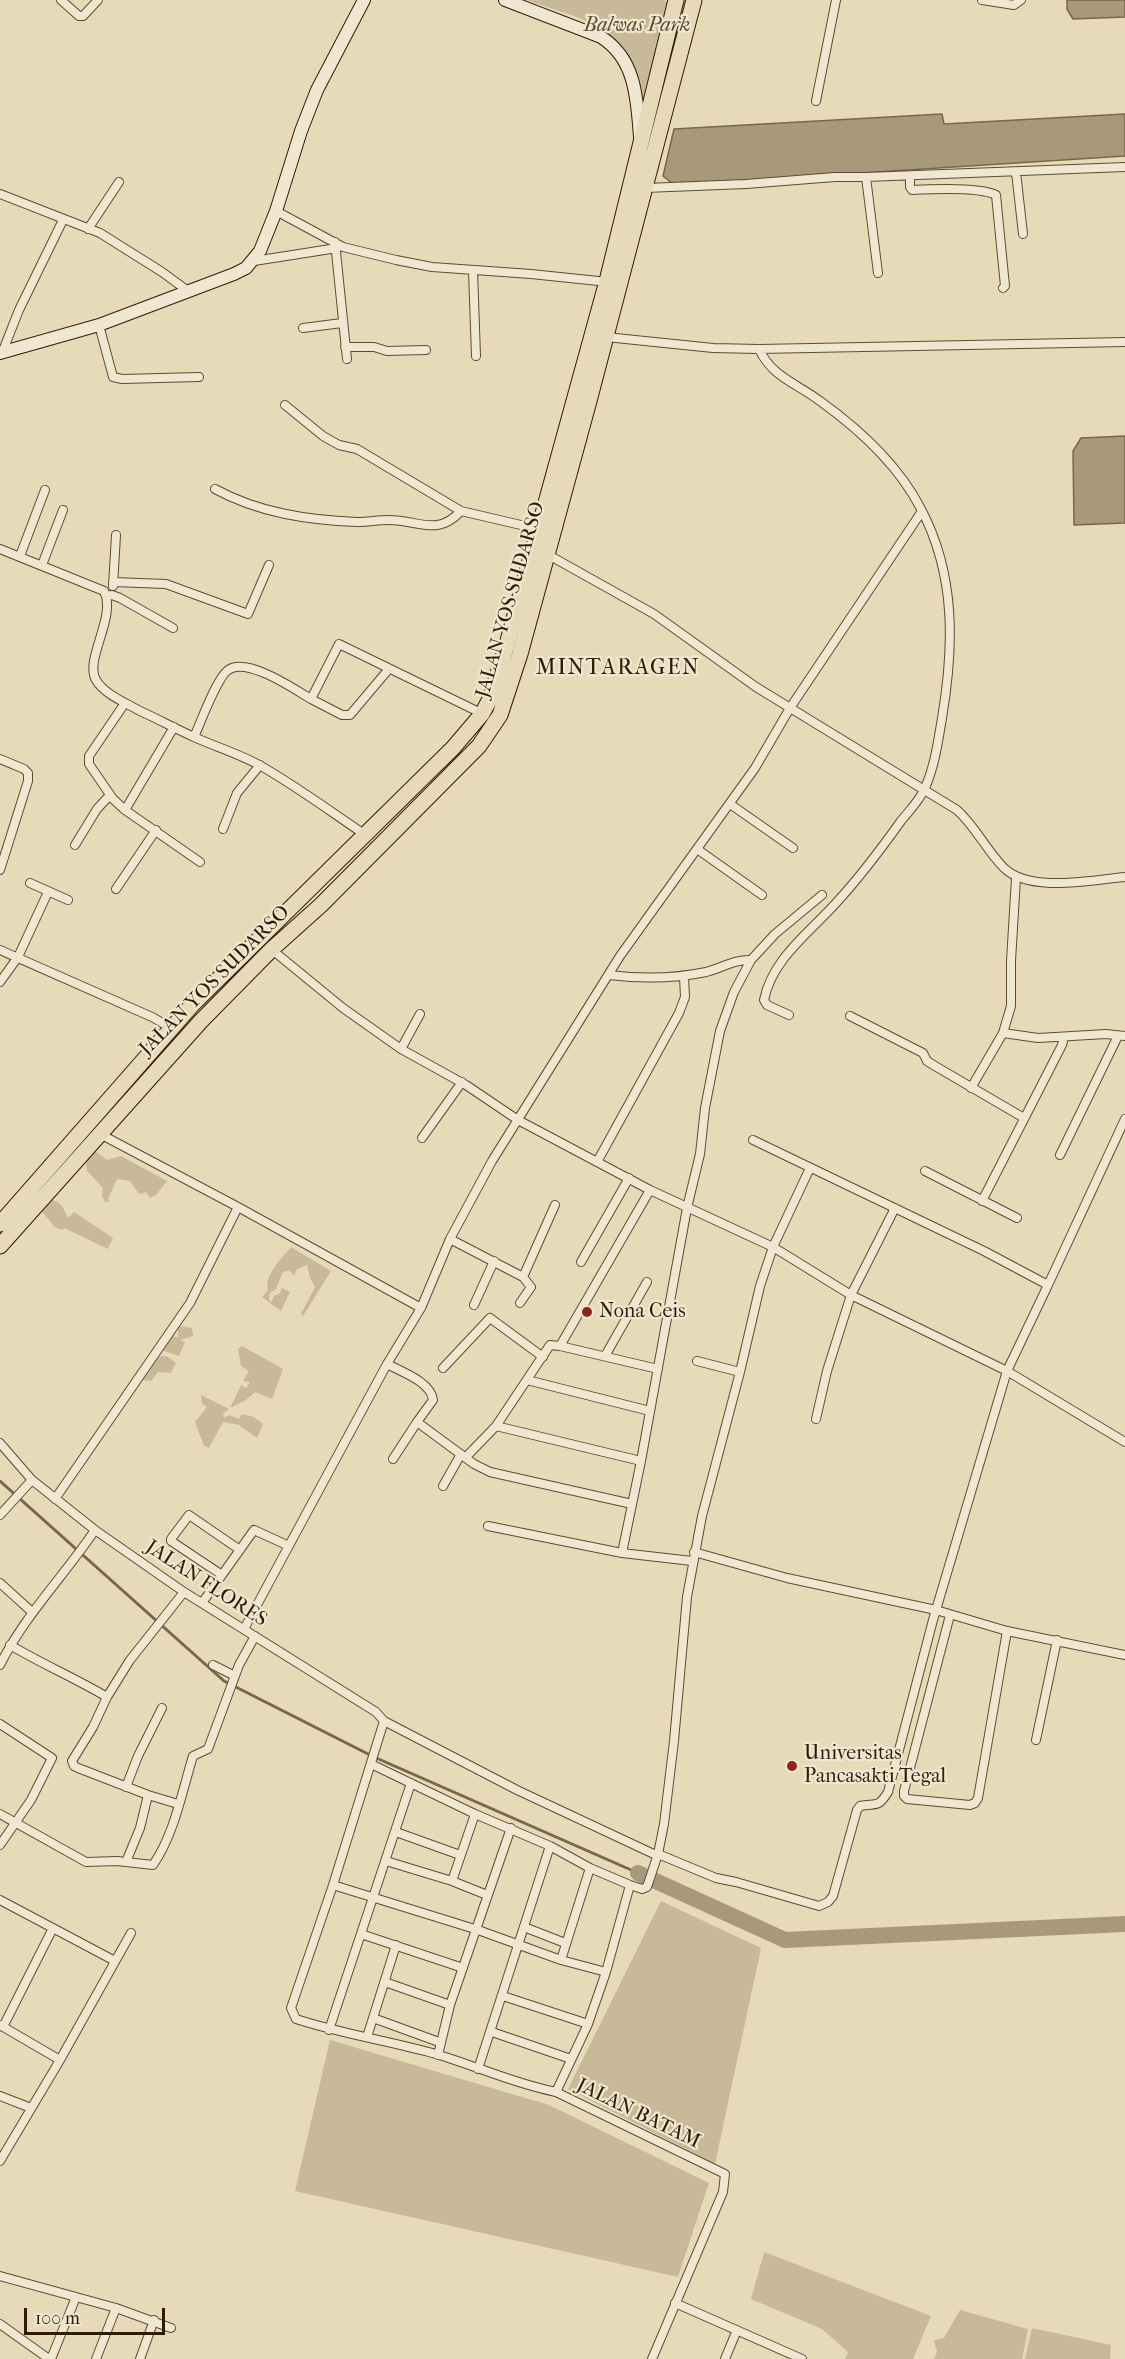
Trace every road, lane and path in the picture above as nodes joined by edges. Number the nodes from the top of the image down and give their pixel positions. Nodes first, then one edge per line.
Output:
1 (61, 0) edge
2 (98, 0) edge
3 (364, 0) edge
4 (506, 0) edge
5 (676, 0) edge
6 (694, 0) edge
7 (836, 0) edge
8 (982, 0) edge
9 (1021, 0) edge
10 (816, 101) dead end
11 (640, 147) junction
12 (1125, 167) edge
13 (1016, 172) junction
14 (910, 176) junction
15 (866, 177) junction
16 (119, 183) dead end
17 (645, 189) junction
18 (0, 194) edge
19 (276, 211) junction
20 (63, 220) junction
21 (88, 229) junction
22 (1023, 234) dead end
23 (337, 246) junction
24 (254, 261) junction
25 (473, 271) junction
26 (878, 273) dead end
27 (613, 283) junction
28 (1003, 288) dead end
29 (188, 291) junction
30 (342, 323) junction
31 (99, 325) junction
32 (303, 328) dead end
33 (606, 337) junction
34 (1125, 342) edge
35 (345, 347) junction
36 (759, 349) junction
37 (426, 350) dead end
38 (1, 353) edge
39 (476, 356) dead end
40 (347, 359) dead end
41 (198, 377) dead end
42 (285, 405) dead end
43 (215, 489) dead end
44 (45, 490) dead end
45 (63, 510) dead end
46 (461, 511) junction
47 (922, 511) junction
48 (538, 529) junction
49 (116, 535) dead end
50 (0, 549) edge
51 (540, 552) junction
52 (20, 556) junction
53 (42, 565) junction
54 (269, 565) dead end
55 (113, 582) junction
56 (109, 596) junction
57 (173, 628) dead end
58 (388, 670) junction
59 (311, 699) junction
60 (125, 703) junction
61 (790, 708) junction
62 (482, 714) junction
63 (497, 720) junction
64 (174, 728) junction
65 (194, 737) junction
66 (0, 759) edge
67 (260, 765) junction
68 (924, 790) junction
69 (110, 795) junction
70 (730, 804) junction
71 (125, 810) junction
72 (223, 829) dead end
73 (156, 830) junction
74 (364, 834) junction
75 (75, 845) dead end
76 (793, 848) dead end
77 (697, 849) junction
78 (200, 862) dead end
79 (0, 870) edge
80 (1016, 878) junction
81 (1125, 878) edge
82 (30, 883) dead end
83 (116, 889) dead end
84 (48, 892) junction
85 (762, 895) dead end
86 (822, 895) dead end
87 (69, 900) dead end
88 (261, 938) junction
89 (0, 950) edge
90 (272, 950) junction
91 (18, 957) junction
92 (751, 960) junction
93 (609, 975) junction
94 (684, 976) junction
95 (0, 982) edge
96 (420, 1014) dead end
97 (789, 1015) dead end
98 (850, 1016) dead end
99 (173, 1029) junction
100 (1003, 1033) junction
101 (1122, 1036) edge
102 (1064, 1037) junction
103 (401, 1049) junction
104 (462, 1082) junction
105 (970, 1088) junction
106 (1024, 1118) junction
107 (1125, 1119) edge
108 (518, 1120) junction
109 (100, 1134) junction
110 (422, 1138) dead end
111 (753, 1140) dead end
112 (1060, 1155) dead end
113 (597, 1162) junction
114 (810, 1168) junction
115 (925, 1172) dead end
116 (628, 1178) junction
117 (650, 1190) junction
118 (982, 1201) junction
119 (555, 1205) dead end
120 (238, 1207) junction
121 (687, 1208) junction
122 (895, 1208) junction
123 (1017, 1218) dead end
124 (0, 1224) edge
125 (450, 1239) junction
126 (0, 1246) edge
127 (772, 1247) junction
128 (494, 1261) junction
129 (581, 1262) dead end
130 (523, 1277) junction
131 (647, 1282) dead end
132 (1048, 1285) junction
133 (851, 1295) junction
134 (520, 1303) dead end
135 (474, 1305) dead end
136 (421, 1308) junction
137 (560, 1346) junction
138 (605, 1356) junction
139 (543, 1357) junction
140 (697, 1361) dead end
141 (387, 1364) junction
142 (443, 1368) dead end
143 (658, 1369) junction
144 (1007, 1371) junction
145 (740, 1372) junction
146 (527, 1380) junction
147 (650, 1411) junction
148 (816, 1419) dead end
149 (417, 1422) junction
150 (496, 1426) junction
151 (1125, 1442) edge
152 (1, 1447) edge
153 (463, 1455) junction
154 (393, 1459) dead end
155 (641, 1461) junction
156 (32, 1479) junction
157 (443, 1486) dead end
158 (56, 1499) junction
159 (632, 1504) junction
160 (0, 1515) edge
161 (488, 1526) dead end
162 (95, 1530) junction
163 (289, 1546) junction
164 (240, 1550) junction
165 (622, 1553) junction
166 (693, 1557) junction
167 (222, 1575) junction
168 (0, 1583) edge
169 (184, 1592) junction
170 (202, 1603) junction
171 (936, 1610) junction
172 (32, 1612) junction
173 (950, 1615) junction
174 (244, 1629) junction
175 (1007, 1631) junction
176 (255, 1636) junction
177 (1057, 1640) junction
178 (10, 1645) junction
179 (1125, 1655) edge
180 (0, 1665) edge
181 (213, 1665) dead end
182 (235, 1677) junction
183 (107, 1697) junction
184 (162, 1708) dead end
185 (384, 1721) junction
186 (0, 1724) edge
187 (1036, 1740) dead end
188 (372, 1763) junction
189 (411, 1783) junction
190 (126, 1787) junction
191 (148, 1795) junction
192 (178, 1804) junction
193 (0, 1814) edge
194 (476, 1814) junction
195 (15, 1822) junction
196 (511, 1828) junction
197 (396, 1832) junction
198 (0, 1845) edge
199 (550, 1846) junction
200 (460, 1855) junction
201 (658, 1855) junction
202 (386, 1860) junction
203 (126, 1862) junction
204 (590, 1868) junction
205 (452, 1881) junction
206 (333, 1885) junction
207 (630, 1885) junction
208 (487, 1895) junction
209 (374, 1897) junction
210 (0, 1900) edge
211 (524, 1927) junction
212 (53, 1928) junction
213 (478, 1930) junction
214 (131, 1933) dead end
215 (361, 1934) junction
216 (565, 1943) junction
217 (396, 1945) junction
218 (518, 1946) junction
219 (561, 1960) junction
220 (115, 1961) junction
221 (463, 1968) junction
222 (606, 1972) junction
223 (385, 1982) junction
224 (503, 1996) junction
225 (450, 2005) junction
226 (373, 2018) junction
227 (588, 2024) junction
228 (2, 2026) edge
229 (329, 2030) junction
230 (492, 2032) junction
231 (367, 2037) junction
232 (440, 2042) junction
233 (438, 2055) junction
234 (571, 2059) junction
235 (60, 2060) junction
236 (478, 2069) junction
237 (556, 2092) junction
238 (0, 2096) edge
239 (31, 2108) junction
240 (0, 2161) edge
241 (0, 2276) edge
242 (76, 2297) junction
243 (675, 2303) junction
244 (116, 2308) junction
245 (154, 2320) junction
246 (0, 2324) edge
247 (171, 2328) dead end
248 (737, 2330) junction
249 (50, 2359) edge
250 (96, 2359) edge
251 (140, 2359) edge
252 (652, 2359) edge
253 (725, 2359) edge
254 (802, 2359) edge

1 - 2 street
3 - 19 street
4 - 11 street
5 - 11 highway, JALAN YOS SUDARSO
6 - 17 highway, JALAN YOS SUDARSO
7 - 10 street
8 - 9 street
11 - 27 highway, JALAN YOS SUDARSO
12 - 13 street
13 - 14 street
13 - 22 street
14 - 15 street
14 - 28 street
15 - 17 street
15 - 26 street
16 - 21 street
17 - 27 highway, JALAN YOS SUDARSO
18 - 20 street
19 - 23 street
19 - 24 street
20 - 21 street
20 - 38 street
21 - 29 street
23 - 24 street
23 - 25 street
23 - 30 street
24 - 29 street
25 - 27 street
25 - 39 street
27 - 33 highway, JALAN YOS SUDARSO
27 - 48 highway, JALAN YOS SUDARSO
29 - 31 street
30 - 32 street
30 - 35 street
31 - 38 street
31 - 41 street
33 - 36 street
33 - 51 highway, JALAN YOS SUDARSO
34 - 36 street
35 - 37 street
35 - 40 street
36 - 47 street
42 - 46 street
43 - 46 street
44 - 52 street
45 - 53 street
46 - 48 street
47 - 61 street
47 - 68 street
48 - 51 highway, JALAN YOS SUDARSO
49 - 55 street
50 - 52 street
51 - 61 street
51 - 62 highway, JALAN YOS SUDARSO
51 - 63 highway, JALAN YOS SUDARSO
52 - 53 street
53 - 56 street
54 - 55 street
55 - 56 street
56 - 57 street
56 - 60 street
58 - 59 street
58 - 59 street
58 - 62 street
59 - 65 street
60 - 64 street
60 - 69 street
61 - 68 street
61 - 70 street
62 - 63 street
62 - 74 highway, JALAN YOS SUDARSO
63 - 90 highway, JALAN YOS SUDARSO
64 - 65 street
64 - 71 street
65 - 67 street
66 - 79 street
67 - 72 street
67 - 74 street
68 - 80 street
68 - 97 street
69 - 71 street
69 - 75 street
70 - 76 street
70 - 77 street
71 - 73 street
73 - 78 street
73 - 83 street
74 - 88 highway, JALAN YOS SUDARSO
77 - 85 street
77 - 93 street
80 - 81 street
80 - 100 street
82 - 84 street
84 - 87 street
84 - 91 street
86 - 92 street
88 - 90 street
88 - 99 highway, JALAN YOS SUDARSO
89 - 91 street
90 - 103 street
90 - 109 highway, JALAN YOS SUDARSO
91 - 95 street
91 - 99 street
92 - 94 street
92 - 121 street
93 - 94 street
93 - 108 street
94 - 113 street
96 - 103 street
98 - 105 street
99 - 124 highway, JALAN YOS SUDARSO
100 - 102 street
100 - 105 street
101 - 102 street
101 - 112 street
102 - 106 street
103 - 104 street
104 - 108 street
104 - 110 street
105 - 106 street
106 - 118 street
107 - 132 street
108 - 113 street
108 - 125 street
109 - 120 street
109 - 126 highway, JALAN YOS SUDARSO
111 - 114 street
113 - 116 street
114 - 122 street
114 - 127 street
115 - 118 street
116 - 117 street
116 - 129 street
117 - 121 street
117 - 137 street
118 - 123 street
119 - 130 street
120 - 136 street
120 - 158 street
121 - 127 street
121 - 143 street
122 - 132 street
122 - 133 street
125 - 128 street
125 - 136 street
127 - 133 street
127 - 145 street
128 - 130 street
128 - 135 street
130 - 134 street
131 - 138 street
132 - 144 street
133 - 144 street
133 - 148 street
136 - 141 street
137 - 138 street
137 - 139 street
138 - 143 street
139 - 142 street
139 - 146 street
140 - 145 street
141 - 149 street
141 - 163 street
143 - 147 street
144 - 151 street
144 - 171 street
145 - 166 street
146 - 147 street
146 - 150 street
147 - 155 street
149 - 153 street
149 - 154 street
150 - 153 street
150 - 155 street
152 - 156 street, JALAN FLORES
153 - 157 street
153 - 159 street
155 - 159 street
156 - 158 street, JALAN FLORES
156 - 160 street
158 - 162 street, JALAN FLORES
159 - 165 street
161 - 165 street
162 - 169 street, JALAN FLORES
162 - 172 street
163 - 164 street
163 - 174 street
164 - 167 street
164 - 167 street
165 - 166 street
166 - 171 street
166 - 201 street
167 - 170 street
168 - 172 street
169 - 170 street, JALAN FLORES
169 - 183 street
170 - 174 street, JALAN FLORES
171 - 173 street
171 - 201 street, JALAN FLORES
172 - 178 street
173 - 175 street
173 - 175 street
174 - 176 street, JALAN FLORES
175 - 177 street
176 - 182 street
176 - 185 street, JALAN FLORES
177 - 179 street
177 - 187 street
178 - 180 street
178 - 183 street
181 - 182 street
182 - 192 street
183 - 190 street
184 - 190 street
185 - 188 street
185 - 201 street, JALAN FLORES
186 - 195 street
188 - 189 street
188 - 206 street
189 - 194 street
189 - 197 street
190 - 191 street
191 - 192 street
191 - 203 street
192 - 203 street
193 - 195 street
194 - 196 street
194 - 200 street
195 - 198 street
195 - 203 street
196 - 199 street
196 - 208 street
197 - 200 street
197 - 202 street
199 - 204 street
199 - 211 street
200 - 205 street
201 - 207 street
202 - 205 street
202 - 209 street
204 - 207 street
204 - 216 street
205 - 208 street
206 - 209 street
206 - 229 street
207 - 222 street, JALAN BATAM
208 - 213 street
209 - 213 street
209 - 215 street
210 - 212 street
211 - 216 street
211 - 218 street
212 - 220 street
212 - 228 street
213 - 218 street
213 - 221 street
214 - 220 street
215 - 217 street
215 - 229 street
216 - 219 street
217 - 221 street
217 - 223 street
218 - 219 street
218 - 224 street
219 - 222 street
220 - 235 street
221 - 225 street
222 - 227 street, JALAN BATAM
223 - 225 street
223 - 226 street
224 - 227 street
224 - 230 street
225 - 232 street
226 - 231 street
226 - 232 street
227 - 234 street, JALAN BATAM
228 - 235 street
229 - 231 street
230 - 234 street
230 - 236 street
231 - 233 street
232 - 233 street
233 - 236 street
234 - 237 street, JALAN BATAM
235 - 239 street
236 - 237 street
237 - 243 street, JALAN BATAM
238 - 239 street
239 - 240 street
241 - 242 street
242 - 244 street
242 - 249 street
243 - 248 street
243 - 252 street, JALAN BATAM
244 - 245 street
244 - 250 street
245 - 247 street
245 - 251 street
246 - 249 street
248 - 253 street
248 - 254 street

